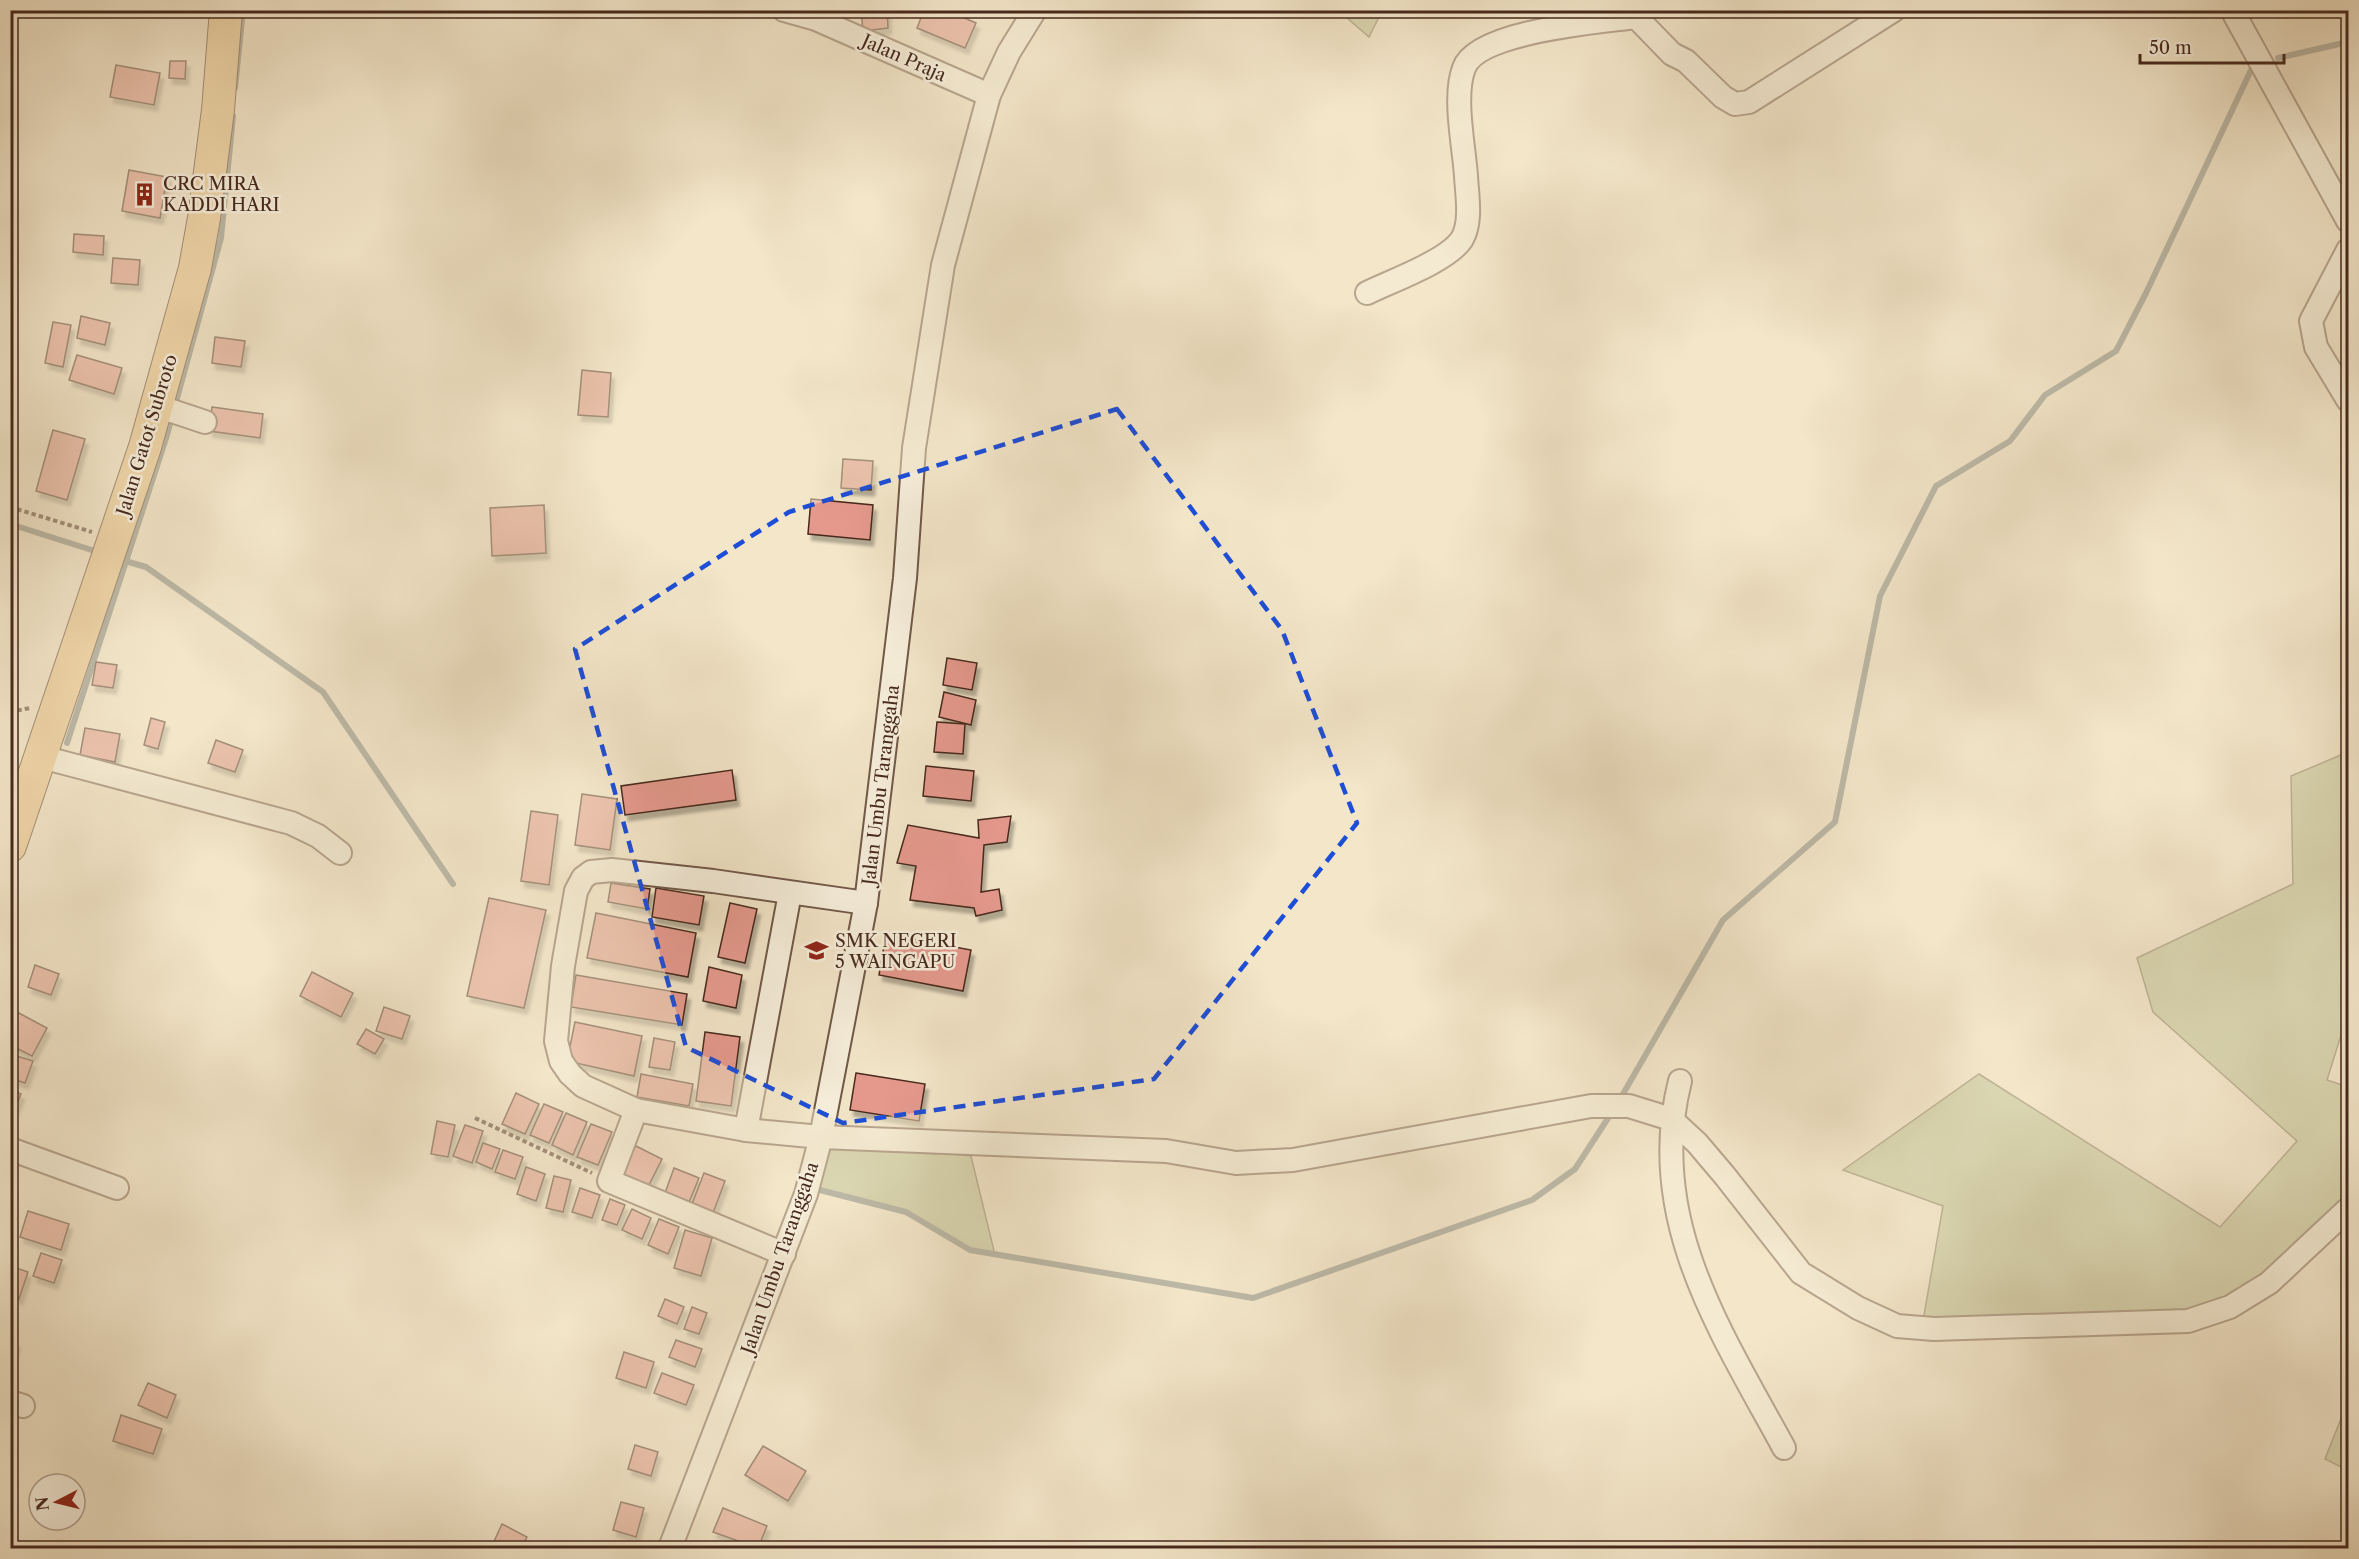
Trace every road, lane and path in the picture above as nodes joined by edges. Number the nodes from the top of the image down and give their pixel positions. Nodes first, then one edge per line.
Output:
1 (226, 10) edge
2 (784, 10) edge
3 (1035, 10) edge
4 (1894, 10) edge
5 (2232, 10) edge
6 (816, 15) edge
7 (989, 95) junction
8 (2349, 221) edge
9 (2349, 250) edge
10 (1367, 292) dead end
11 (2349, 400) edge
12 (168, 410) junction
13 (205, 422) dead end
14 (10, 507) edge
15 (111, 550) junction
16 (42, 757) junction
17 (10, 846) edge
18 (340, 853) dead end
19 (790, 893) junction
20 (866, 903) junction
21 (1680, 1081) dead end
22 (636, 1110) junction
23 (475, 1118) dead end
24 (1671, 1119) junction
25 (746, 1130) junction
26 (821, 1137) junction
27 (10, 1149) edge
28 (609, 1181) junction
29 (117, 1188) dead end
30 (2349, 1209) edge
31 (784, 1254) junction
32 (1785, 1448) dead end
33 (670, 1548) edge

1 - 12 highway, Jalan Gatot Subroto
2 - 6 street, Jalan Praja
3 - 7 street, Jalan Umbu Taranggaha
4 - 10 street
5 - 8 street
6 - 7 street, Jalan Praja
7 - 20 street, Jalan Umbu Taranggaha
9 - 11 street
12 - 13 street
12 - 15 highway, Jalan Gatot Subroto
14 - 15 path
15 - 16 highway, Jalan Gatot Subroto
16 - 17 highway, Jalan Gatot Subroto
16 - 18 street
19 - 20 street
19 - 22 street
19 - 25 street
20 - 26 street, Jalan Umbu Taranggaha
21 - 24 street
22 - 25 street
22 - 28 street
23 - 28 path
24 - 26 street
24 - 30 street
24 - 32 street
25 - 26 street
26 - 31 street, Jalan Umbu Taranggaha
27 - 29 street
28 - 31 street
31 - 33 street, Jalan Umbu Taranggaha

